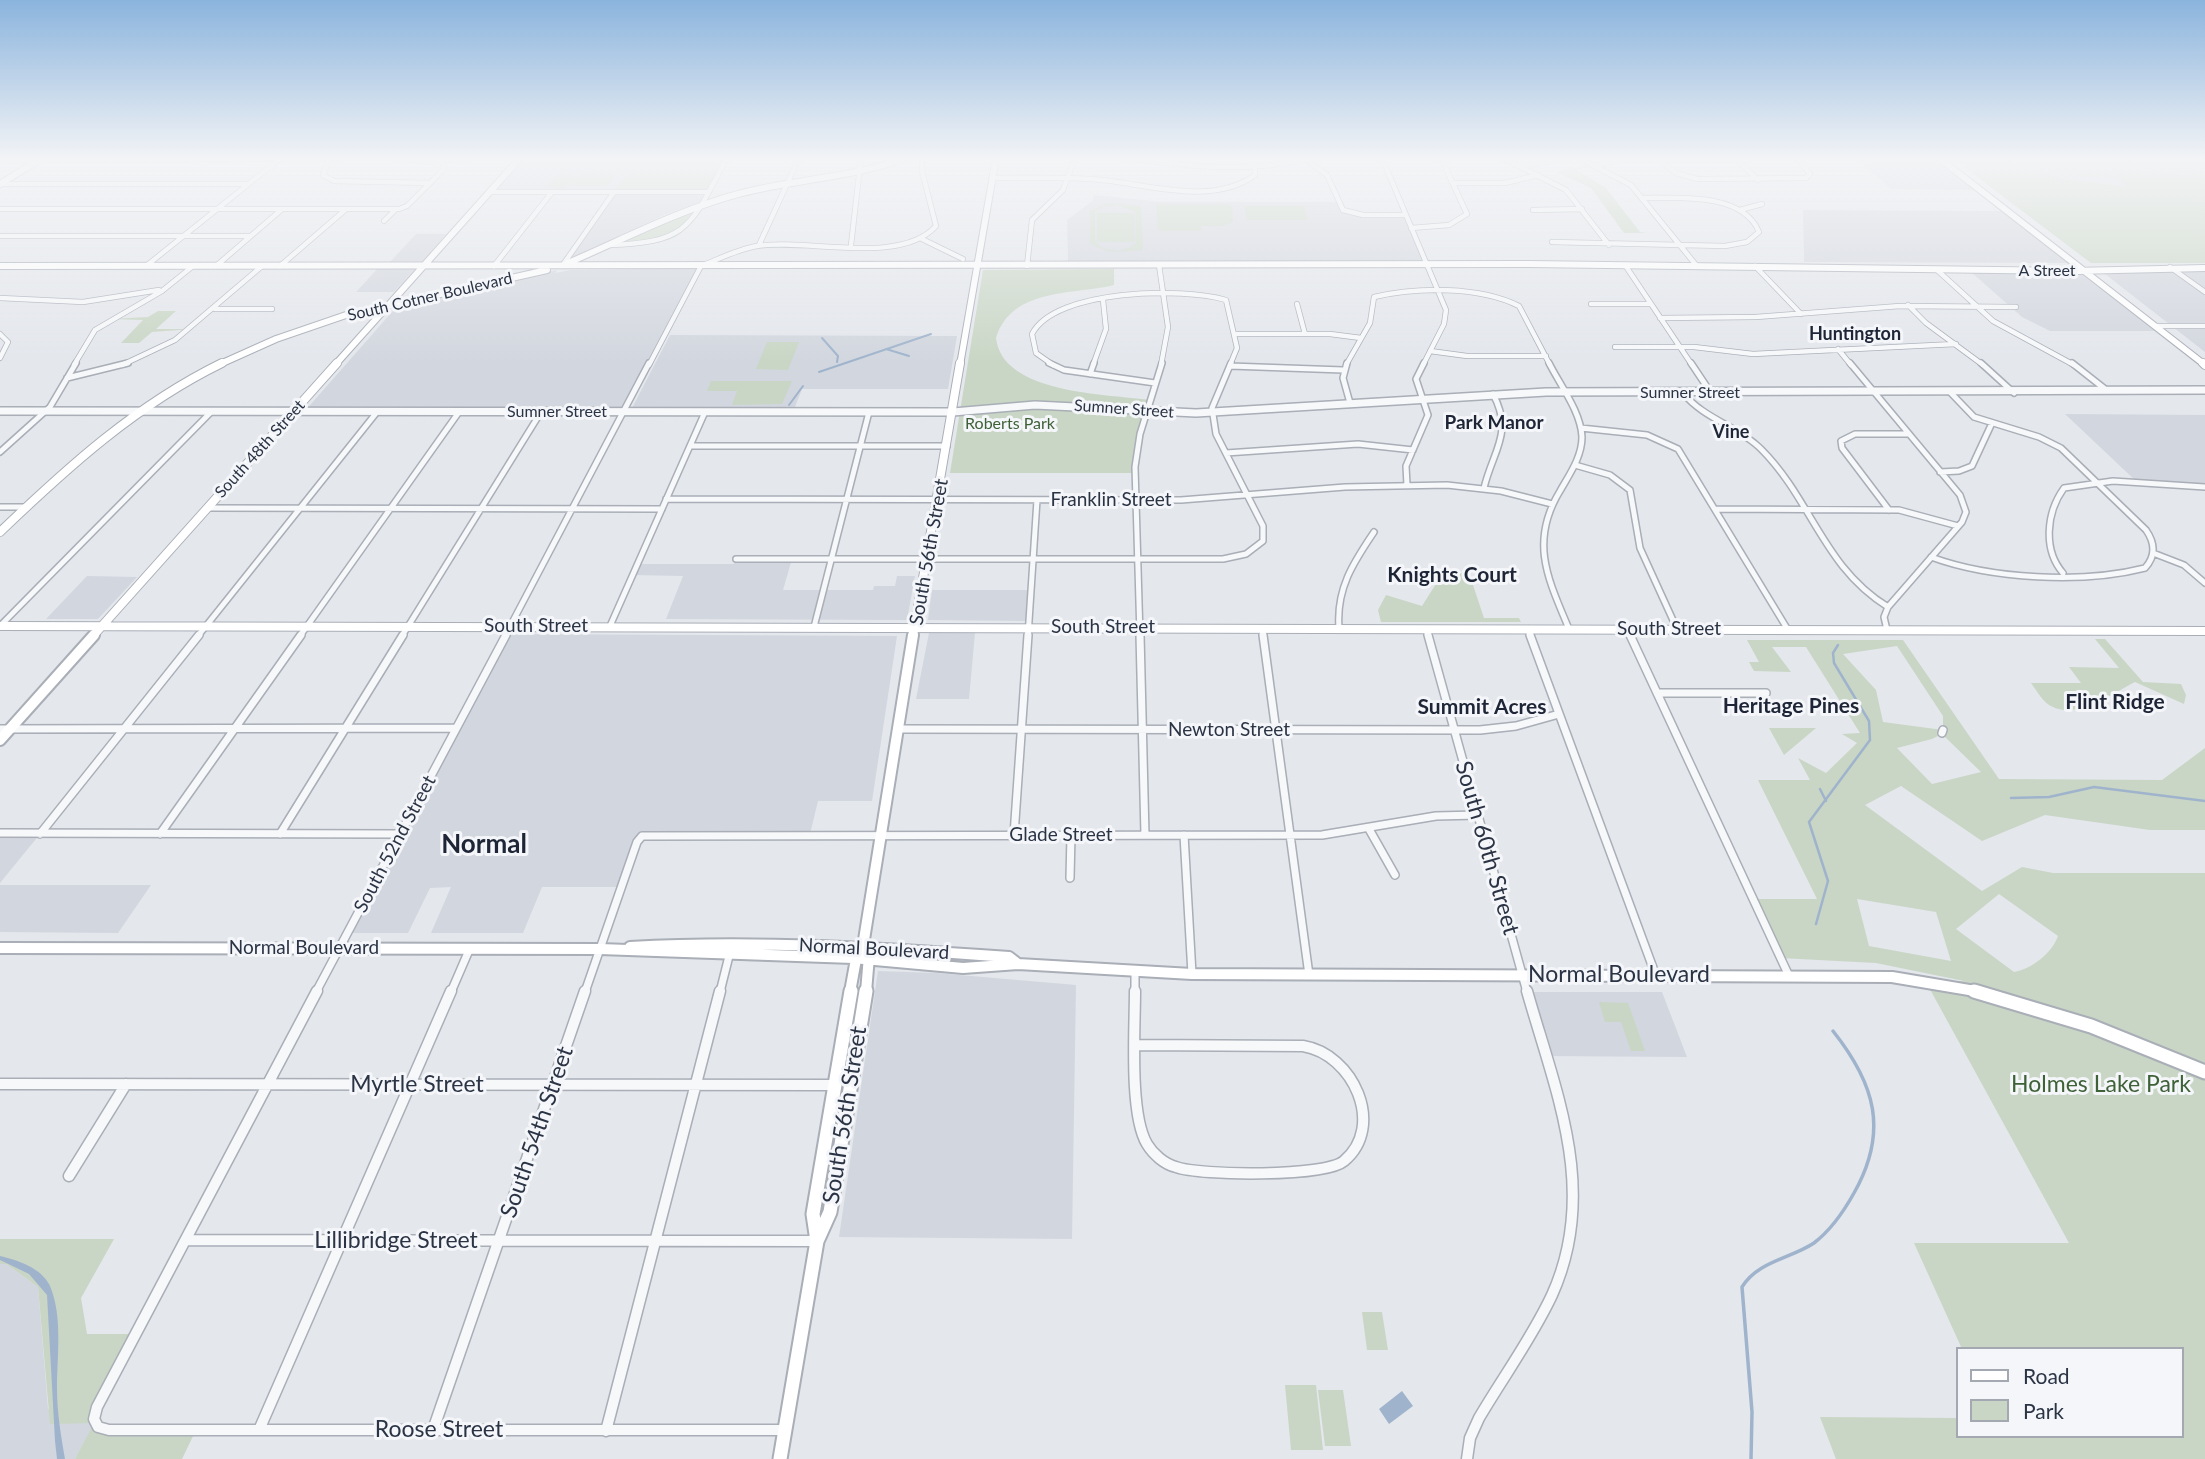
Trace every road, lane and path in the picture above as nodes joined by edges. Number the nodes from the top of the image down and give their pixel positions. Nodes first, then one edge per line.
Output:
1 (195, 226) edge
2 (261, 226) edge
3 (326, 226) edge
4 (460, 226) edge
5 (525, 226) edge
6 (590, 226) edge
7 (652, 226) edge
8 (688, 226) edge
9 (768, 226) edge
10 (853, 226) edge
11 (936, 226) edge
12 (984, 226) edge
13 (1031, 226) edge
14 (1444, 226) edge
15 (1595, 226) edge
16 (1666, 226) edge
17 (1758, 226) edge
18 (2030, 226) edge
19 (2032, 226) edge
20 (1411, 228) joint
21 (0, 236) edge
22 (183, 236) junction
23 (250, 236) junction
24 (922, 239) junction
25 (1552, 242) dead end
26 (609, 245) junction
27 (759, 245) junction
28 (851, 245) junction
29 (1609, 245) junction
30 (1683, 245) junction
31 (963, 260) dead end
32 (1426, 264) junction
33 (1159, 265) junction
34 (1625, 265) junction
35 (1700, 265) junction
36 (0, 266) edge
37 (146, 266) junction
38 (193, 266) junction
39 (216, 266) junction
40 (262, 266) junction
41 (280, 266) junction
42 (425, 266) junction
43 (494, 266) junction
44 (562, 266) junction
45 (701, 266) junction
46 (977, 266) junction
47 (1027, 266) junction
48 (1755, 266) junction
49 (1889, 267) junction
50 (2171, 268) joint
51 (1936, 269) junction
52 (2087, 269) junction
53 (171, 285) junction
54 (2205, 292) edge
55 (1439, 294) junction
56 (1164, 295) junction
57 (127, 297) junction
58 (0, 298) edge
59 (1102, 300) junction
60 (392, 302) junction
61 (139, 304) junction
62 (1297, 304) dead end
63 (1591, 304) dead end
64 (1651, 304) junction
65 (1908, 306) junction
66 (1976, 306) junction
67 (2016, 307) dead end
68 (215, 309) junction
69 (272, 309) dead end
70 (1801, 314) junction
71 (1660, 317) junction
72 (2155, 326) junction
73 (2164, 326) junction
74 (2205, 326) edge
75 (0, 334) edge
76 (1236, 334) junction
77 (1305, 334) junction
78 (1361, 338) junction
79 (1956, 344) junction
80 (1615, 347) dead end
81 (1680, 347) junction
82 (1838, 349) junction
83 (1430, 351) junction
84 (1546, 356) junction
85 (0, 358) edge
86 (2205, 358) edge
87 (2205, 365) edge
88 (1230, 366) junction
89 (1343, 370) junction
90 (1090, 374) junction
91 (67, 378) junction
92 (1155, 383) junction
93 (2105, 389) junction
94 (2205, 390) edge
95 (1564, 392) junction
96 (1874, 392) junction
97 (1950, 392) junction
98 (1682, 393) junction
99 (1711, 393) junction
100 (2014, 393) junction
101 (1493, 394) junction
102 (1422, 398) junction
103 (1350, 403) junction
104 (0, 411) edge
105 (47, 411) junction
106 (138, 411) junction
107 (212, 411) junction
108 (294, 412) junction
109 (377, 412) junction
110 (459, 412) junction
111 (541, 412) junction
112 (623, 412) junction
113 (705, 412) junction
114 (869, 412) junction
115 (953, 412) junction
116 (1146, 412) junction
117 (1212, 412) junction
118 (1992, 423) junction
119 (1581, 428) junction
120 (1909, 434) junction
121 (690, 446) junction
122 (861, 446) junction
123 (947, 446) junction
124 (1413, 450) junction
125 (0, 452) edge
126 (1226, 453) junction
127 (1575, 465) junction
128 (1940, 472) junction
129 (2098, 482) junction
130 (1407, 485) junction
131 (2205, 487) edge
132 (1484, 488) junction
133 (1247, 495) junction
134 (666, 499) junction
135 (847, 499) junction
136 (938, 500) junction
137 (1037, 500) junction
138 (1136, 500) junction
139 (1552, 504) junction
140 (0, 507) edge
141 (27, 508) junction
142 (208, 508) junction
143 (299, 508) junction
144 (390, 508) junction
145 (481, 508) junction
146 (571, 509) junction
147 (662, 509) junction
148 (1715, 509) junction
149 (1802, 510) junction
150 (1889, 510) junction
151 (1958, 526) junction
152 (0, 532) edge
153 (1374, 532) dead end
154 (2153, 553) junction
155 (1931, 557) junction
156 (736, 559) dead end
157 (832, 559) junction
158 (928, 559) junction
159 (1033, 559) junction
160 (1137, 559) junction
161 (2063, 573) junction
162 (2205, 583) edge
163 (1888, 607) junction
164 (0, 626) edge
165 (102, 626) junction
166 (204, 626) junction
167 (305, 626) junction
168 (407, 626) junction
169 (508, 626) junction
170 (610, 626) junction
171 (814, 627) junction
172 (916, 627) junction
173 (1028, 627) junction
174 (1139, 628) junction
175 (1262, 628) junction
176 (1339, 628) junction
177 (1426, 629) junction
178 (1528, 629) junction
179 (1569, 629) junction
180 (1627, 629) junction
181 (1677, 629) junction
182 (1787, 630) junction
183 (1887, 630) junction
184 (2205, 631) edge
185 (1657, 693) junction
186 (1766, 693) dead end
187 (1559, 714) junction
188 (124, 728) junction
189 (235, 728) junction
190 (345, 728) junction
191 (5, 729) edge
192 (456, 729) junction
193 (897, 729) junction
194 (1021, 729) junction
195 (1142, 729) junction
196 (1275, 730) junction
197 (1454, 730) junction
198 (0, 740) edge
199 (1478, 815) junction
200 (1369, 829) junction
201 (0, 834) edge
202 (40, 834) junction
203 (160, 834) junction
204 (280, 834) junction
205 (400, 834) junction
206 (882, 835) junction
207 (1014, 835) junction
208 (1071, 835) junction
209 (1145, 835) junction
210 (1184, 835) junction
211 (1290, 835) junction
212 (642, 836) joint
213 (1395, 875) dead end
214 (1070, 878) dead end
215 (863, 946) junction
216 (339, 948) junction
217 (470, 948) junction
218 (600, 949) junction
219 (2, 950) edge
220 (729, 956) junction
221 (856, 959) junction
222 (871, 960) junction
223 (1018, 964) junction
224 (1135, 972) junction
225 (1192, 974) junction
226 (1309, 975) junction
227 (1523, 975) junction
228 (1656, 976) junction
229 (1789, 976) junction
230 (1137, 1045) junction
231 (2205, 1072) edge
232 (0, 1084) edge
233 (126, 1084) junction
234 (268, 1085) junction
235 (411, 1085) junction
236 (553, 1085) junction
237 (696, 1085) junction
238 (835, 1086) junction
239 (69, 1176) dead end
240 (186, 1240) junction
241 (342, 1241) junction
242 (499, 1241) junction
243 (655, 1241) junction
244 (817, 1241) junction
245 (95, 1423) joint
246 (260, 1430) junction
247 (433, 1430) junction
248 (785, 1430) junction
249 (606, 1431) junction
250 (780, 1459) edge
251 (1467, 1459) edge

1 - 22 street
2 - 23 street
3 - 41 street
4 - 42 main road, South 48th Street
5 - 43 street
6 - 44 street
7 - 26 main road, South Cotner Boulevard
8 - 26 street
9 - 27 street
10 - 28 street
11 - 24 street
12 - 46 main road, South 56th Street
13 - 47 street
14 - 20 street
15 - 29 street
16 - 30 street
17 - 30 street
18 - 52 main road
19 - 52 main road
20 - 32 street
21 - 22 street
22 - 23 street
22 - 37 street
23 - 39 street
24 - 28 street
24 - 31 street
25 - 29 street
26 - 44 main road, South Cotner Boulevard
27 - 28 street
27 - 45 street
29 - 30 street
30 - 35 street
32 - 33 main road, A Street
32 - 34 main road, A Street
32 - 55 street
33 - 47 main road, A Street
33 - 56 street
34 - 35 main road, A Street
34 - 64 street
35 - 48 main road, A Street
36 - 37 main road, A Street
37 - 38 main road, A Street
38 - 39 main road, A Street
38 - 53 street
39 - 40 main road, A Street
40 - 41 main road, A Street
40 - 68 street
41 - 42 main road, A Street
42 - 43 main road, A Street
42 - 60 main road, South 48th Street
43 - 44 main road, A Street
44 - 45 main road, A Street
44 - 60 main road, South Cotner Boulevard
45 - 46 main road, A Street
45 - 112 street, South 52nd Street
46 - 47 main road, A Street
46 - 115 main road, South 56th Street
48 - 49 main road, A Street
48 - 70 street
49 - 51 main road, A Street
49 - 52 main road, A Street
50 - 52 main road, A Street
50 - 54 street
51 - 52 main road, A Street
51 - 66 street
52 - 72 main road
52 - 73 main road
53 - 57 street
53 - 61 street
55 - 78 street
55 - 83 street
55 - 84 street
56 - 59 street
56 - 76 street
56 - 92 street
57 - 58 street
57 - 61 street
59 - 90 street
59 - 90 street
60 - 106 main road, South Cotner Boulevard
60 - 108 main road, South 48th Street
61 - 91 street
62 - 77 street
63 - 64 street
64 - 71 street
65 - 66 street
65 - 70 street
65 - 79 street
66 - 67 street
66 - 93 street
68 - 69 street
68 - 91 street
70 - 71 street
71 - 81 street
72 - 73 street
72 - 87 main road
73 - 74 street
73 - 86 main road
75 - 85 street
76 - 77 street
76 - 88 street
77 - 78 street
78 - 89 street
79 - 82 street
79 - 100 street
80 - 81 street
81 - 82 street
81 - 99 street
82 - 96 street
83 - 84 street
83 - 102 street
84 - 95 street
88 - 89 street
88 - 117 street
89 - 103 street
90 - 92 street
91 - 105 street
92 - 116 street
93 - 94 street, Sumner Street
93 - 100 street, Sumner Street
95 - 98 street, Sumner Street
95 - 101 street, Sumner Street
95 - 119 street
96 - 97 street, Sumner Street
96 - 99 street, Sumner Street
96 - 120 street
97 - 100 street, Sumner Street
97 - 118 street
98 - 99 street, Sumner Street
98 - 149 street
101 - 102 street, Sumner Street
101 - 132 street
102 - 103 street, Sumner Street
102 - 124 street
103 - 117 street, Sumner Street
104 - 105 street, Sumner Street
105 - 106 street, Sumner Street
105 - 125 street
106 - 107 street, Sumner Street
106 - 141 main road, South Cotner Boulevard
107 - 108 street, Sumner Street
107 - 164 street
108 - 109 street, Sumner Street
108 - 142 main road, South 48th Street
109 - 110 street, Sumner Street
109 - 143 street
110 - 111 street, Sumner Street
110 - 144 street
111 - 112 street, Sumner Street
111 - 145 street
112 - 113 street, Sumner Street
112 - 146 street, South 52nd Street
113 - 114 street, Sumner Street
113 - 121 street
114 - 115 street, Sumner Street
114 - 122 street
115 - 116 street, Sumner Street
115 - 123 main road, South 56th Street
116 - 117 street, Sumner Street
116 - 138 street
117 - 126 street
118 - 128 street
118 - 129 street
119 - 127 street
119 - 148 street
120 - 128 street
120 - 150 street
121 - 122 street
121 - 134 street
122 - 123 street
122 - 135 street
123 - 136 main road, South 56th Street
124 - 126 street
124 - 130 street
126 - 133 street
127 - 139 street
127 - 181 street
128 - 151 street
129 - 131 street
129 - 154 street
129 - 161 street
130 - 132 street, Franklin Street
130 - 133 street, Franklin Street
132 - 139 street, Franklin Street
133 - 138 street, Franklin Street
133 - 160 street
134 - 135 street, Franklin Street
134 - 147 street
135 - 136 street, Franklin Street
135 - 157 street
136 - 137 street, Franklin Street
136 - 158 main road, South 56th Street
137 - 138 street, Franklin Street
137 - 159 street
138 - 160 street
139 - 179 street
140 - 141 street
141 - 152 main road, South Cotner Boulevard
142 - 143 street
142 - 165 main road, South 48th Street
143 - 144 street
143 - 166 street
144 - 145 street
144 - 167 street
145 - 146 street
145 - 168 street
146 - 147 street
146 - 169 street, South 52nd Street
147 - 170 street
148 - 149 street
148 - 182 street
149 - 150 street
149 - 163 street
150 - 151 street
151 - 155 street
153 - 176 street
154 - 161 street
154 - 162 street
155 - 161 street
155 - 163 street
156 - 157 street
157 - 158 street
157 - 171 street
158 - 159 street
158 - 172 main road, South 56th Street
159 - 160 street
159 - 173 street
160 - 174 street
163 - 183 street
164 - 165 main road, South Street
165 - 166 main road, South Street
165 - 191 main road, South 48th Street
166 - 167 main road, South Street
166 - 188 street
167 - 168 main road, South Street
167 - 189 street
168 - 169 main road, South Street
168 - 190 street
169 - 170 main road, South Street
169 - 192 street, South 52nd Street
170 - 171 main road, South Street
171 - 172 main road, South Street
172 - 173 main road, South Street
172 - 193 main road, South 56th Street
173 - 174 main road, South Street
173 - 194 street
174 - 175 main road, South Street
174 - 195 street
175 - 176 main road, South Street
175 - 196 street
176 - 177 main road, South Street
177 - 178 main road, South Street
177 - 197 street, South 60th Street
178 - 179 main road, South Street
178 - 187 street
179 - 180 main road, South Street
180 - 181 main road, South Street
180 - 185 street
181 - 182 main road, South Street
182 - 183 main road, South Street
183 - 184 main road, South Street
185 - 186 street
185 - 229 street
187 - 197 street, Newton Street
187 - 228 street
188 - 189 street
188 - 191 street
188 - 202 street
189 - 190 street
189 - 203 street
190 - 192 street
190 - 204 street
191 - 198 main road, South 48th Street
192 - 205 street, South 52nd Street
193 - 194 street, Newton Street
193 - 206 main road, South 56th Street
194 - 195 street, Newton Street
194 - 207 street
195 - 196 street, Newton Street
195 - 209 street
196 - 197 street, Newton Street
196 - 211 street
197 - 199 street, South 60th Street
199 - 200 street, Glade Street
199 - 227 street, South 60th Street
200 - 211 street, Glade Street
200 - 213 street
201 - 202 street
202 - 203 street
203 - 204 street
204 - 205 street
205 - 216 street, South 52nd Street
206 - 207 street, Glade Street
206 - 212 street, Glade Street
206 - 215 main road, South 56th Street
207 - 208 street, Glade Street
208 - 209 street, Glade Street
208 - 214 street
209 - 210 street, Glade Street
210 - 211 street, Glade Street
210 - 225 street
211 - 226 street
212 - 218 street, South 54th Street
215 - 218 main road, Normal Boulevard
215 - 221 main road, South 56th Street
215 - 222 main road
215 - 223 main road, Normal Boulevard
216 - 217 main road, Normal Boulevard
216 - 219 main road, Normal Boulevard
216 - 234 street, South 52nd Street
217 - 218 main road, Normal Boulevard
217 - 235 street
218 - 220 main road, Normal Boulevard
218 - 236 street, South 54th Street
220 - 221 main road, Normal Boulevard
220 - 237 street
221 - 222 main road, Normal Boulevard
221 - 238 main road, South 56th Street
222 - 223 main road, Normal Boulevard
222 - 244 main road, South 56th Street
223 - 224 main road, Normal Boulevard
224 - 225 main road, Normal Boulevard
224 - 230 street
225 - 226 main road, Normal Boulevard
226 - 227 main road, Normal Boulevard
227 - 228 main road, Normal Boulevard
227 - 251 street, South 60th Street
228 - 229 main road, Normal Boulevard
229 - 231 main road, Normal Boulevard
230 - 230 street
232 - 233 street, Myrtle Street
233 - 234 street, Myrtle Street
233 - 239 street
234 - 235 street, Myrtle Street
234 - 240 street, South 52nd Street
235 - 236 street, Myrtle Street
235 - 241 street
236 - 237 street, Myrtle Street
236 - 242 street, South 54th Street
237 - 238 street, Myrtle Street
237 - 243 street
238 - 244 main road, South 56th Street
240 - 241 street, Lillibridge Street
240 - 245 street, South 52nd Street
241 - 242 street, Lillibridge Street
241 - 246 street
242 - 243 street, Lillibridge Street
242 - 247 street, South 54th Street
243 - 244 street, Lillibridge Street
243 - 249 street
244 - 248 main road, South 56th Street
245 - 246 street, Roose Street
246 - 247 street, Roose Street
247 - 249 street, Roose Street
248 - 249 street, Roose Street
248 - 250 main road, South 56th Street

